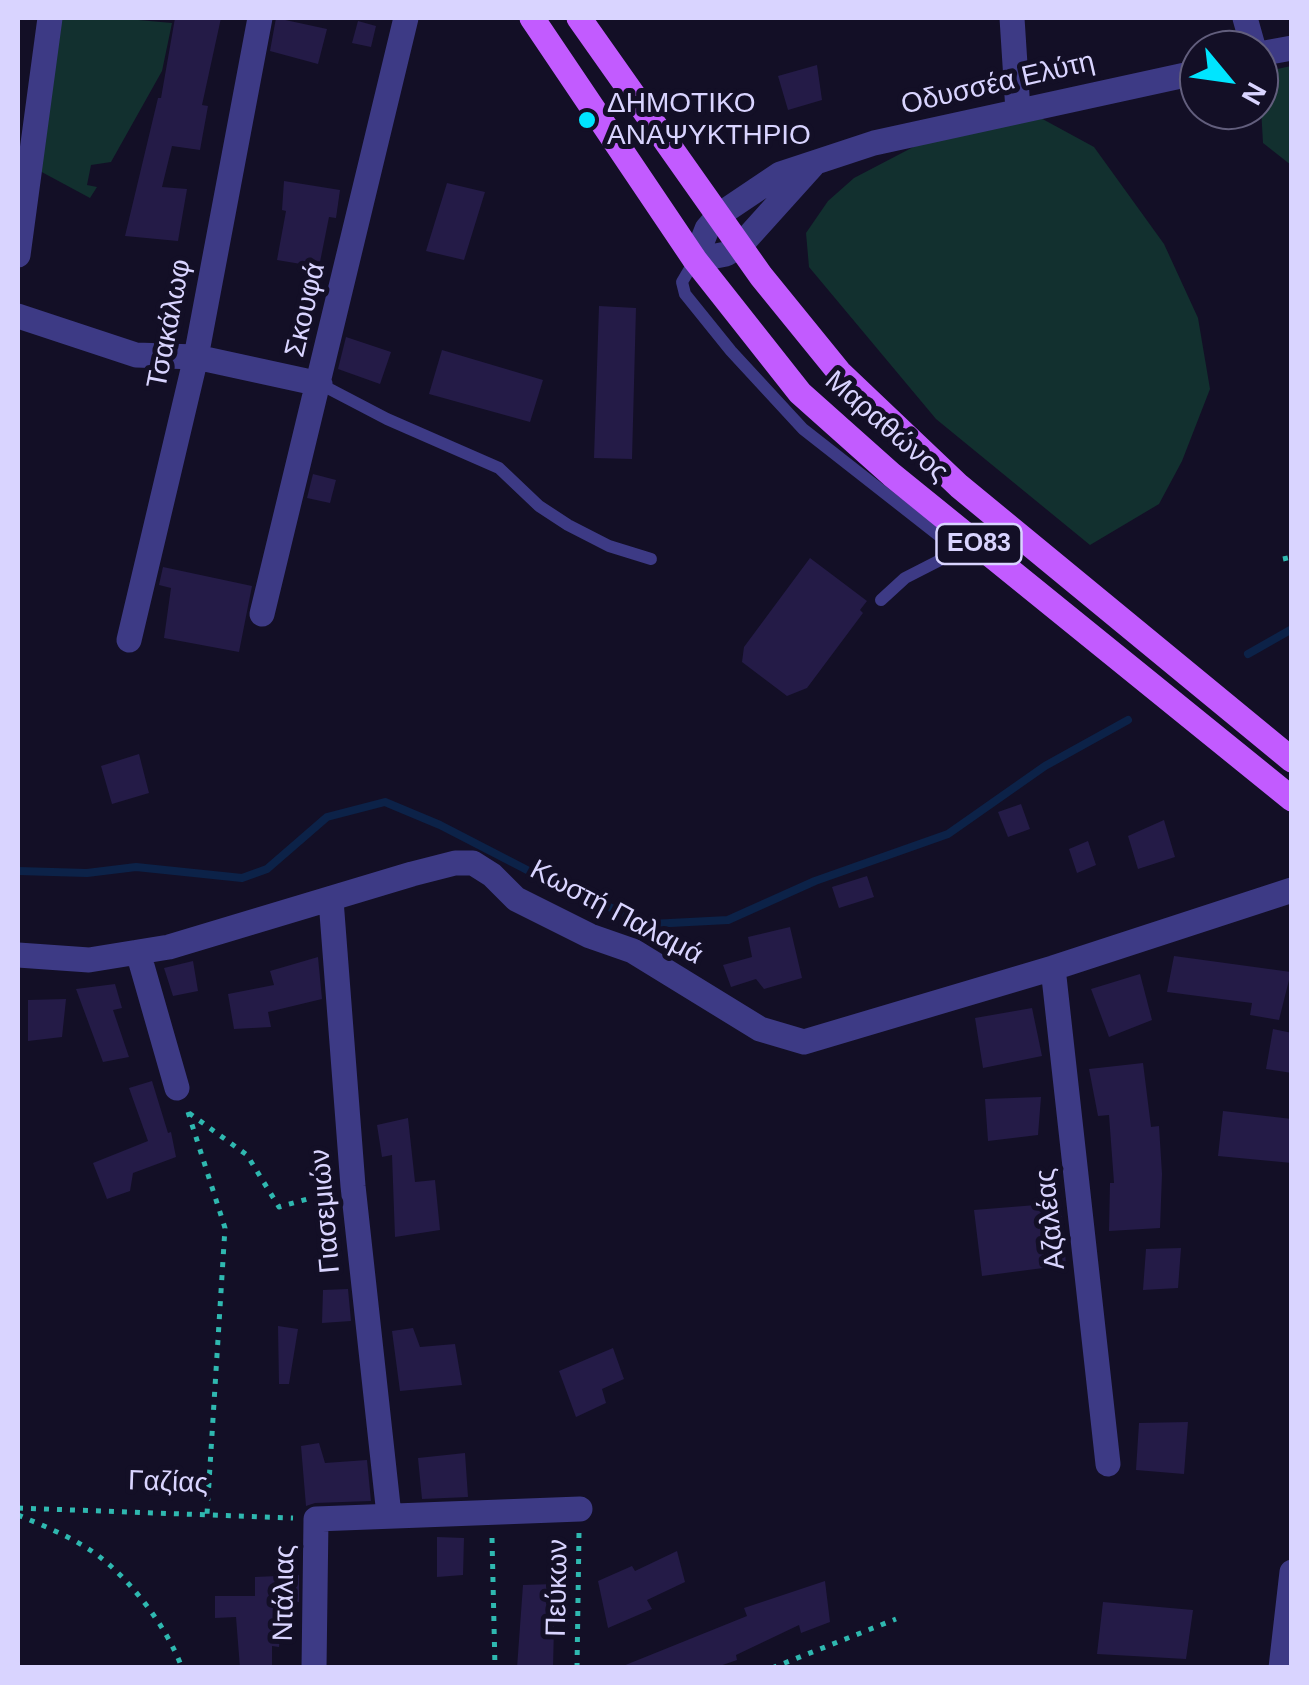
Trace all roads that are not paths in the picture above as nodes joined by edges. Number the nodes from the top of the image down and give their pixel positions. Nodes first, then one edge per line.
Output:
1 (50, 18) edge
2 (260, 18) edge
3 (406, 18) edge
4 (532, 18) edge
5 (579, 18) edge
6 (1012, 18) edge
7 (1179, 76) edge
8 (1018, 111) junction
9 (812, 165) junction
10 (719, 215) junction
11 (740, 246) junction
12 (18, 255) edge
13 (695, 260) junction
14 (18, 316) edge
15 (196, 358) junction
16 (320, 384) junction
17 (650, 559) dead end
18 (880, 600) dead end
19 (262, 614) dead end
20 (129, 640) dead end
21 (1292, 760) edge
22 (1292, 799) edge
23 (1292, 890) edge
24 (331, 900) junction
25 (138, 952) junction
26 (18, 955) edge
27 (1053, 968) junction
28 (177, 1088) road end
29 (1108, 1464) dead end
30 (580, 1509) road end
31 (389, 1515) junction
32 (1292, 1572) edge
33 (314, 1668) edge
34 (1282, 1668) edge

1 - 12 street
2 - 15 street, Τσακάλωφ
3 - 16 street, Σκουφά
4 - 13 main road, Μαραθώνος / ΕΟ83
5 - 10 main road, Μαραθώνος / ΕΟ83
6 - 8 street
7 - 8 street, Οδυσσέα Ελύτη
8 - 9 street, Οδυσσέα Ελύτη
9 - 10 street, Οδυσσέα Ελύτη
9 - 11 street
10 - 11 main road, Μαραθώνος / ΕΟ83
10 - 13 street
11 - 13 street
11 - 21 main road, Μαραθώνος / ΕΟ83
13 - 18 lane
13 - 22 main road, Μαραθώνος / ΕΟ83
14 - 15 street
15 - 16 street
15 - 20 street, Τσακάλωφ
16 - 17 lane
16 - 19 street, Σκουφά
23 - 27 street, Κωστή Παλαμά
24 - 25 street, Κωστή Παλαμά
24 - 27 street, Κωστή Παλαμά
24 - 31 street, Γιασεμιών
25 - 26 street, Κωστή Παλαμά
25 - 28 street
27 - 29 street, Αζαλέας
30 - 31 street
31 - 33 street, Ντάλιας
32 - 34 street

